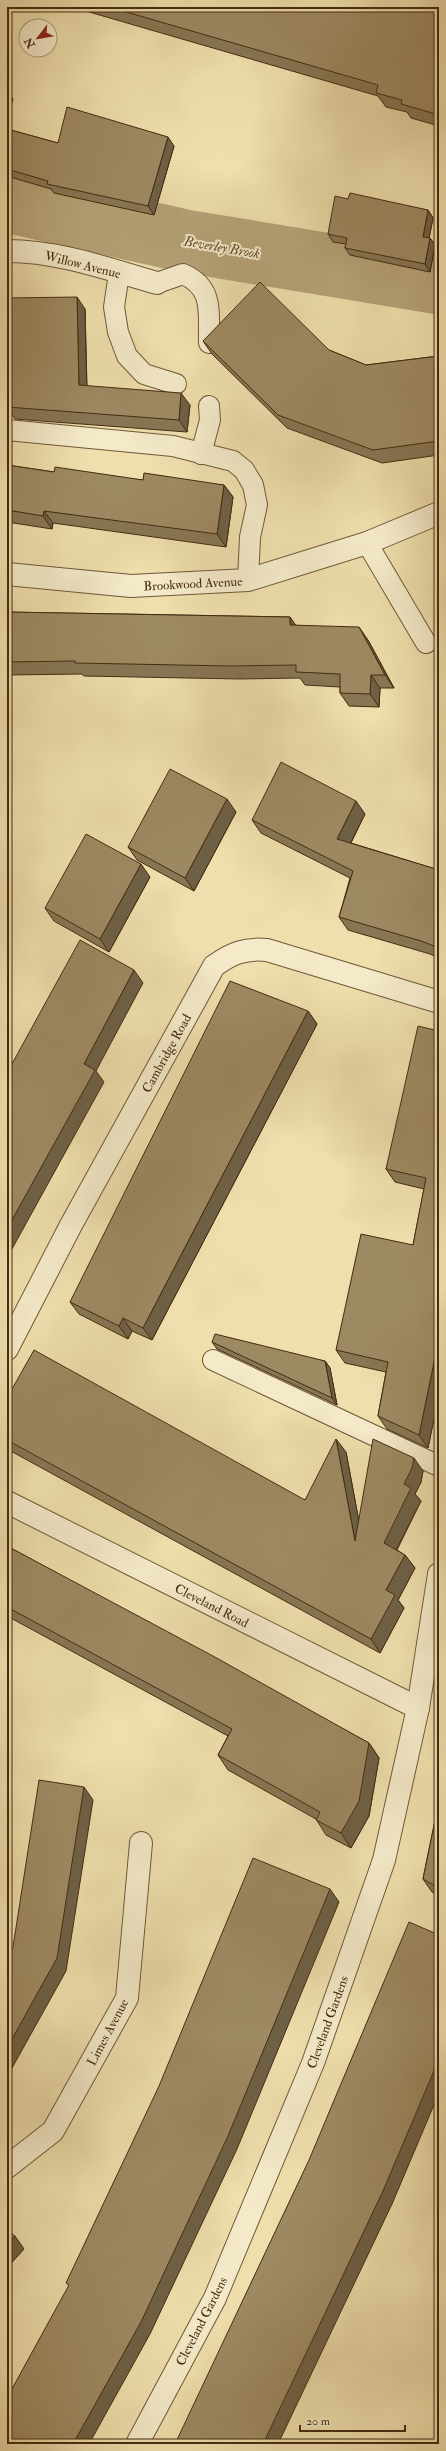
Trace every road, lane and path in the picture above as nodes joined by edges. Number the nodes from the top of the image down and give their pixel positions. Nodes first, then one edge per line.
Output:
1 (7, 251) edge
2 (120, 273) junction
3 (157, 284) joint
4 (209, 343) edge
5 (176, 384) dead end
6 (209, 406) dead end
7 (7, 430) edge
8 (201, 454) junction
9 (439, 513) edge
10 (367, 543) junction
11 (7, 574) edge
12 (248, 580) junction
13 (426, 642) dead end
14 (439, 1002) edge
15 (7, 1349) edge
16 (213, 1360) dead end
17 (439, 1466) edge
18 (7, 1502) edge
19 (439, 1574) edge
20 (418, 1708) junction
21 (141, 1843) dead end
22 (7, 2167) edge
23 (137, 2444) edge

1 - 2 street, Willow Avenue
2 - 3 street, Willow Avenue
2 - 5 lane
3 - 4 lane
6 - 8 lane
7 - 8 lane
8 - 12 lane
9 - 10 street, Brookwood Avenue
10 - 12 street, Brookwood Avenue
10 - 13 lane
11 - 12 street, Brookwood Avenue
14 - 15 street, Cambridge Road
16 - 17 lane
18 - 20 street, Cleveland Road
19 - 20 street, Cleveland Gardens
20 - 23 street, Cleveland Gardens
21 - 22 street, Limes Avenue

